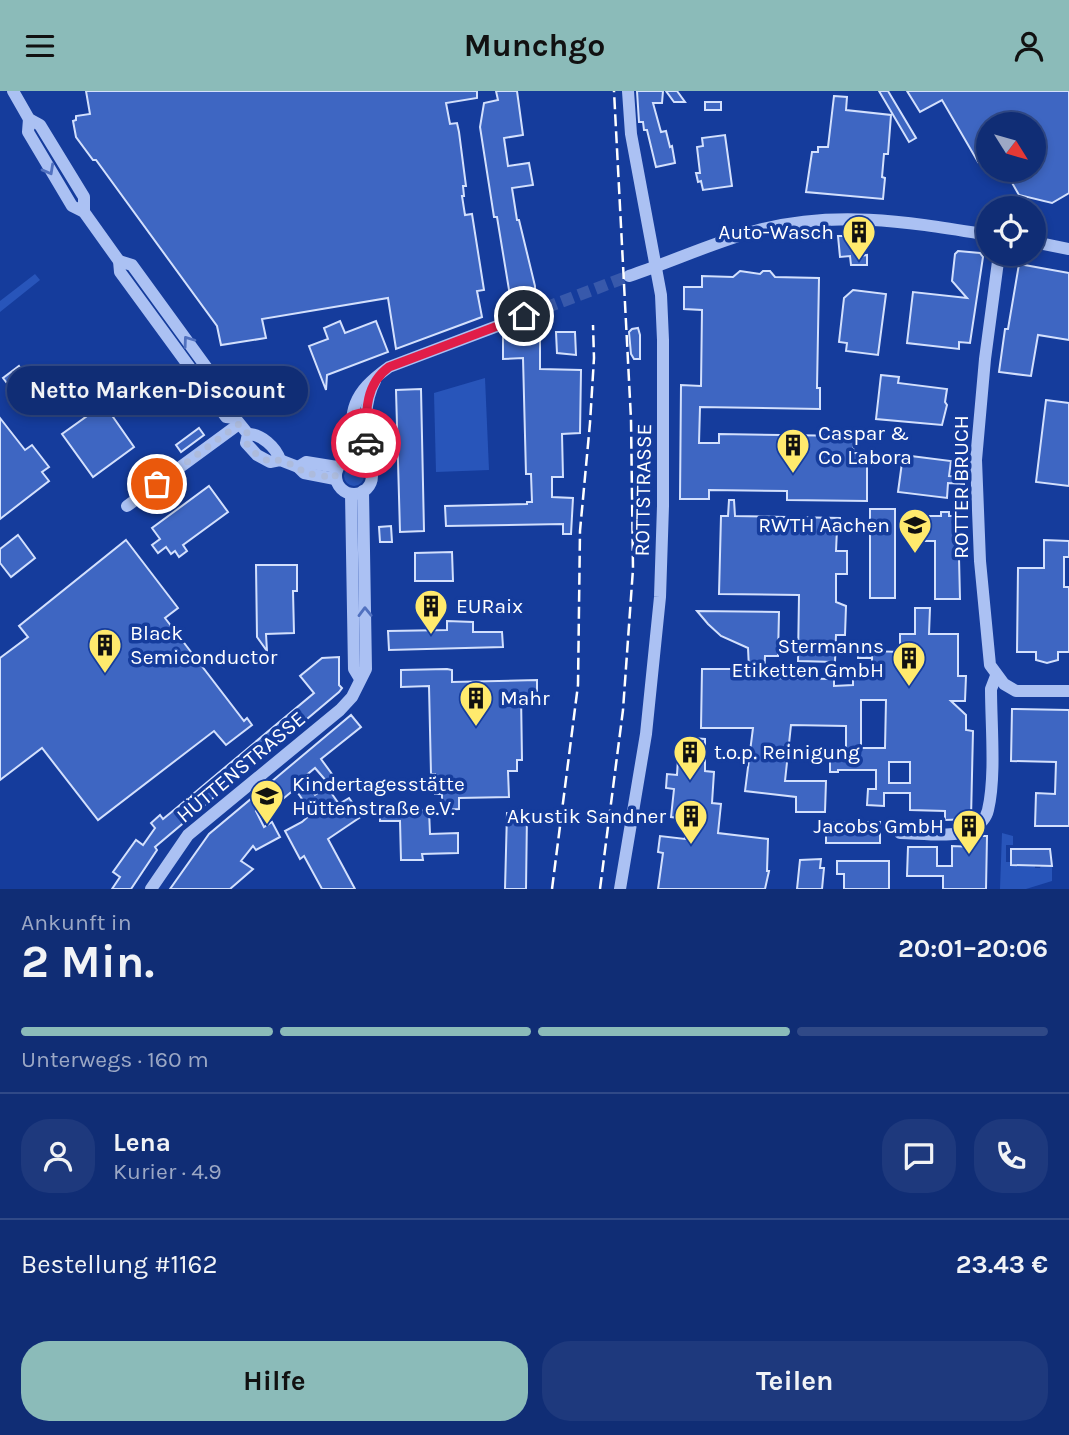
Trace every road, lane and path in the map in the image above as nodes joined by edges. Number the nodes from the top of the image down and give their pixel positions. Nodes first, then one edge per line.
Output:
1 (13, 91) edge
2 (628, 91) edge
3 (976, 233) edge
4 (1046, 244) edge
5 (1069, 249) edge
6 (997, 266) edge
7 (655, 267) junction
8 (629, 276) tunnel mouth
9 (545, 307) tunnel mouth
10 (379, 374) junction
11 (241, 425) junction
12 (351, 457) junction
13 (367, 463) junction
14 (336, 473) junction
15 (357, 493) junction
16 (127, 506) dead end
17 (996, 676) junction
18 (1069, 691) edge
19 (900, 833) dead end
20 (151, 889) edge
21 (620, 889) edge

1 - 11 street
2 - 7 street, ROTTSTRASSE
3 - 7 street
4 - 5 street
6 - 17 street, ROTTER BRUCH
7 - 8 street
7 - 21 street, ROTTSTRASSE
9 - 10 street
10 - 12 street
10 - 13 street
11 - 14 street
11 - 16 street
12 - 13 street
12 - 14 street
13 - 15 street
14 - 15 street
15 - 20 street, HÜTTENSTRASSE
17 - 18 street
17 - 19 street, ROTTER BRUCH

